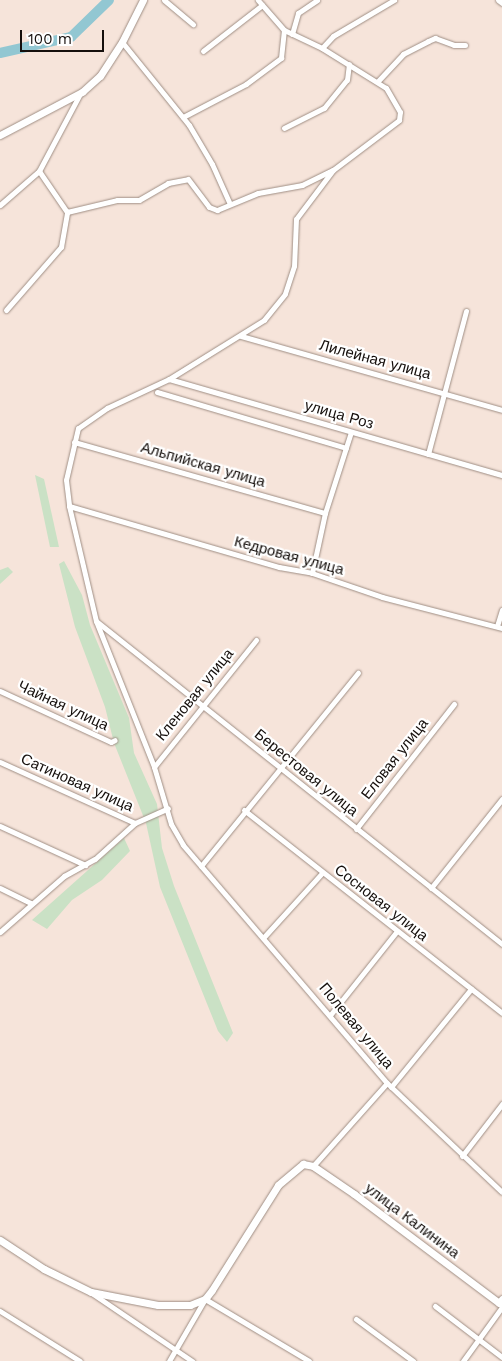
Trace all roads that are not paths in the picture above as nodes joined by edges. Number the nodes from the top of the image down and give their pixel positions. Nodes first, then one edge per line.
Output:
1 (143, 0) edge
2 (164, 0) edge
3 (258, 0) edge
4 (317, 0) edge
5 (394, 0) edge
6 (498, 0) edge
7 (502, 3) edge
8 (262, 6) junction
9 (193, 24) dead end
10 (284, 30) junction
11 (292, 34) junction
12 (122, 42) junction
13 (465, 45) dead end
14 (322, 48) junction
15 (203, 51) dead end
16 (349, 64) junction
17 (378, 82) junction
18 (82, 92) junction
19 (183, 117) junction
20 (284, 128) dead end
21 (0, 135) edge
22 (333, 170) junction
23 (39, 171) junction
24 (229, 202) junction
25 (0, 205) edge
26 (68, 212) junction
27 (6, 310) dead end
28 (466, 311) dead end
29 (241, 336) junction
30 (169, 379) junction
31 (157, 392) dead end
32 (445, 392) junction
33 (502, 410) edge
34 (351, 432) junction
35 (74, 442) junction
36 (346, 448) junction
37 (428, 454) junction
38 (502, 475) edge
39 (69, 506) junction
40 (325, 512) junction
41 (312, 573) junction
42 (502, 610) edge
43 (96, 621) junction
44 (499, 627) edge
45 (256, 640) dead end
46 (358, 673) dead end
47 (0, 691) edge
48 (202, 704) junction
49 (454, 704) dead end
50 (115, 740) dead end
51 (0, 762) edge
52 (154, 767) junction
53 (279, 768) junction
54 (502, 799) edge
55 (168, 808) junction
56 (244, 810) junction
57 (135, 823) junction
58 (0, 826) edge
59 (356, 829) junction
60 (84, 865) junction
61 (201, 866) junction
62 (322, 873) junction
63 (0, 888) edge
64 (430, 888) junction
65 (31, 902) junction
66 (397, 931) junction
67 (0, 932) edge
68 (264, 938) junction
69 (502, 944) edge
70 (472, 989) junction
71 (502, 1013) edge
72 (331, 1014) junction
73 (389, 1085) junction
74 (502, 1104) edge
75 (462, 1156) junction
76 (313, 1166) junction
77 (502, 1192) edge
78 (0, 1240) edge
79 (91, 1292) junction
80 (205, 1299) junction
81 (501, 1304) edge
82 (435, 1306) dead end
83 (0, 1311) edge
84 (356, 1319) dead end
85 (478, 1338) junction
86 (176, 1350) junction
87 (502, 1357) edge
88 (80, 1361) edge
89 (169, 1361) edge
90 (192, 1361) edge
91 (309, 1361) edge
92 (413, 1361) edge
93 (463, 1361) edge

1 - 12 street
2 - 9 street
3 - 8 street
4 - 11 street
5 - 14 street
6 - 7 street
8 - 10 street
8 - 15 street
10 - 11 street
10 - 19 street
11 - 14 street
12 - 18 street
12 - 19 street
13 - 17 street
14 - 16 street
16 - 17 street
16 - 20 street
17 - 22 street
18 - 21 street
18 - 23 street
19 - 24 street
22 - 24 street
22 - 29 street
23 - 25 street
23 - 26 street
24 - 26 street
26 - 27 street
28 - 32 street
29 - 30 street
29 - 32 street, Лилейная улица
30 - 34 street, улица Роз
30 - 35 street
31 - 36 street, улица Роз
32 - 33 street, Лилейная улица
32 - 37 street
34 - 36 street
34 - 37 street, улица Роз
35 - 39 street, Полевая улица
35 - 40 street, Альпийская улица
36 - 40 street
37 - 38 street, улица Роз
39 - 41 street, Кедровая улица
39 - 43 street, Полевая улица
40 - 41 street
41 - 44 street, Кедровая улица
42 - 44 street
43 - 48 street, Берестовая улица
43 - 52 street, Полевая улица
45 - 48 street, Кленовая улица
46 - 53 street
47 - 50 street, Чайная улица
48 - 52 street, Кленовая улица
48 - 53 street, Берестовая улица
49 - 59 street, Еловая улица
51 - 57 street, Сатиновая улица
52 - 55 street, Полевая улица
53 - 56 street
53 - 59 street, Берестовая улица
54 - 64 street
55 - 57 street, Сатиновая улица
55 - 61 street, Полевая улица
56 - 61 street
56 - 62 street, Сосновая улица
57 - 60 street
58 - 60 street
59 - 64 street, Берестовая улица
60 - 65 street
61 - 68 street, Полевая улица
62 - 66 street, Сосновая улица
62 - 68 street
63 - 65 street
64 - 69 street, Берестовая улица
65 - 67 street
66 - 70 street, Сосновая улица
66 - 72 street
68 - 72 street, Полевая улица
70 - 71 street, Сосновая улица
70 - 73 street
72 - 73 street, Полевая улица
73 - 75 street, Полевая улица
73 - 76 street
74 - 75 street
75 - 77 street, Полевая улица
76 - 80 street, улица Калинина
76 - 81 street, улица Калинина
78 - 79 street
79 - 80 street
79 - 86 street
80 - 86 street
80 - 91 street
81 - 85 street
82 - 85 street
83 - 88 street
84 - 92 street
85 - 87 street
85 - 93 street
86 - 89 street
86 - 90 street

